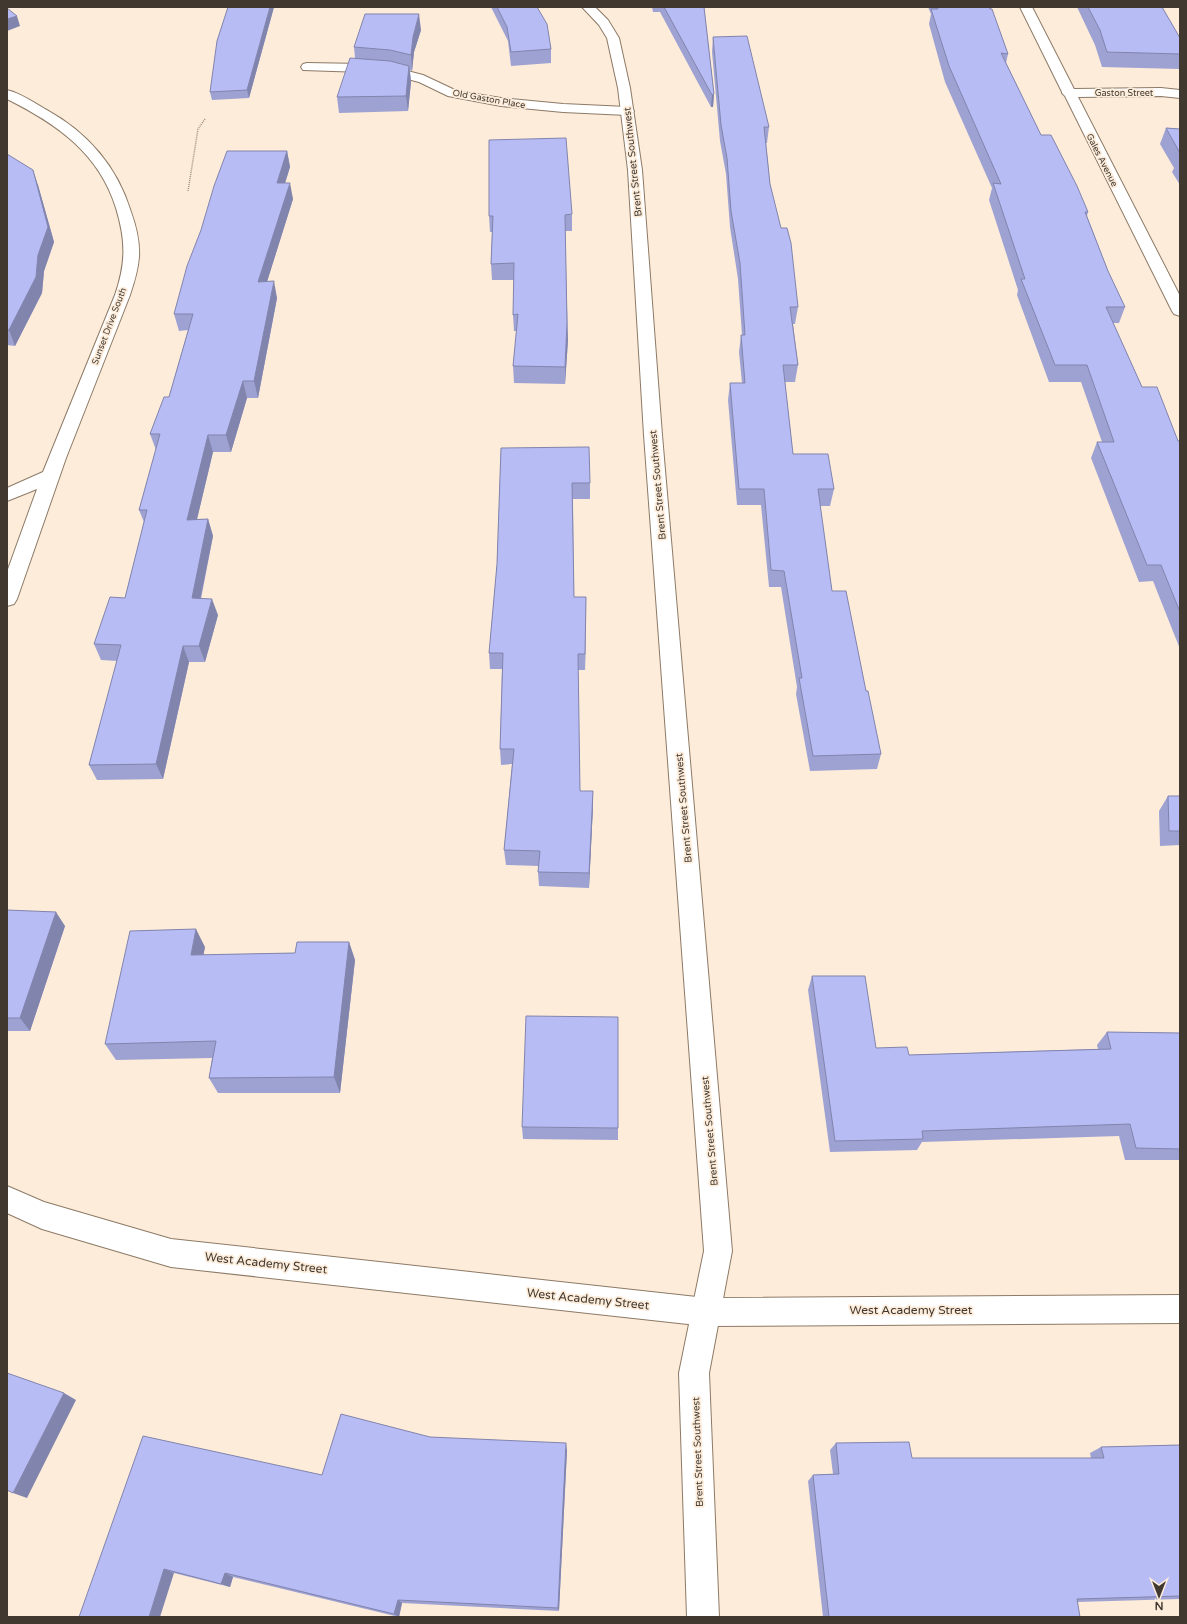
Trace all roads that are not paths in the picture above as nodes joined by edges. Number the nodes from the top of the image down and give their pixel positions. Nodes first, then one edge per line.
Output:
1 (588, 7) edge
2 (1026, 7) edge
3 (307, 67) dead end
4 (1068, 93) junction
5 (7, 94) edge
6 (1180, 94) edge
7 (627, 111) junction
8 (1180, 312) edge
9 (49, 476) junction
10 (7, 495) edge
11 (7, 599) edge
12 (7, 1199) edge
13 (1180, 1309) edge
14 (706, 1312) junction
15 (704, 1617) edge

1 - 7 street, Brent Street Southwest
2 - 4 street, Gales Avenue
3 - 7 street, Old Gaston Place
4 - 6 street, Gaston Street
4 - 8 street, Gales Avenue
5 - 9 street, Sunset Drive South
7 - 14 street, Brent Street Southwest
9 - 10 street
9 - 11 street, Sunset Drive South
12 - 14 street, West Academy Street
13 - 14 street, West Academy Street
14 - 15 street, Brent Street Southwest

